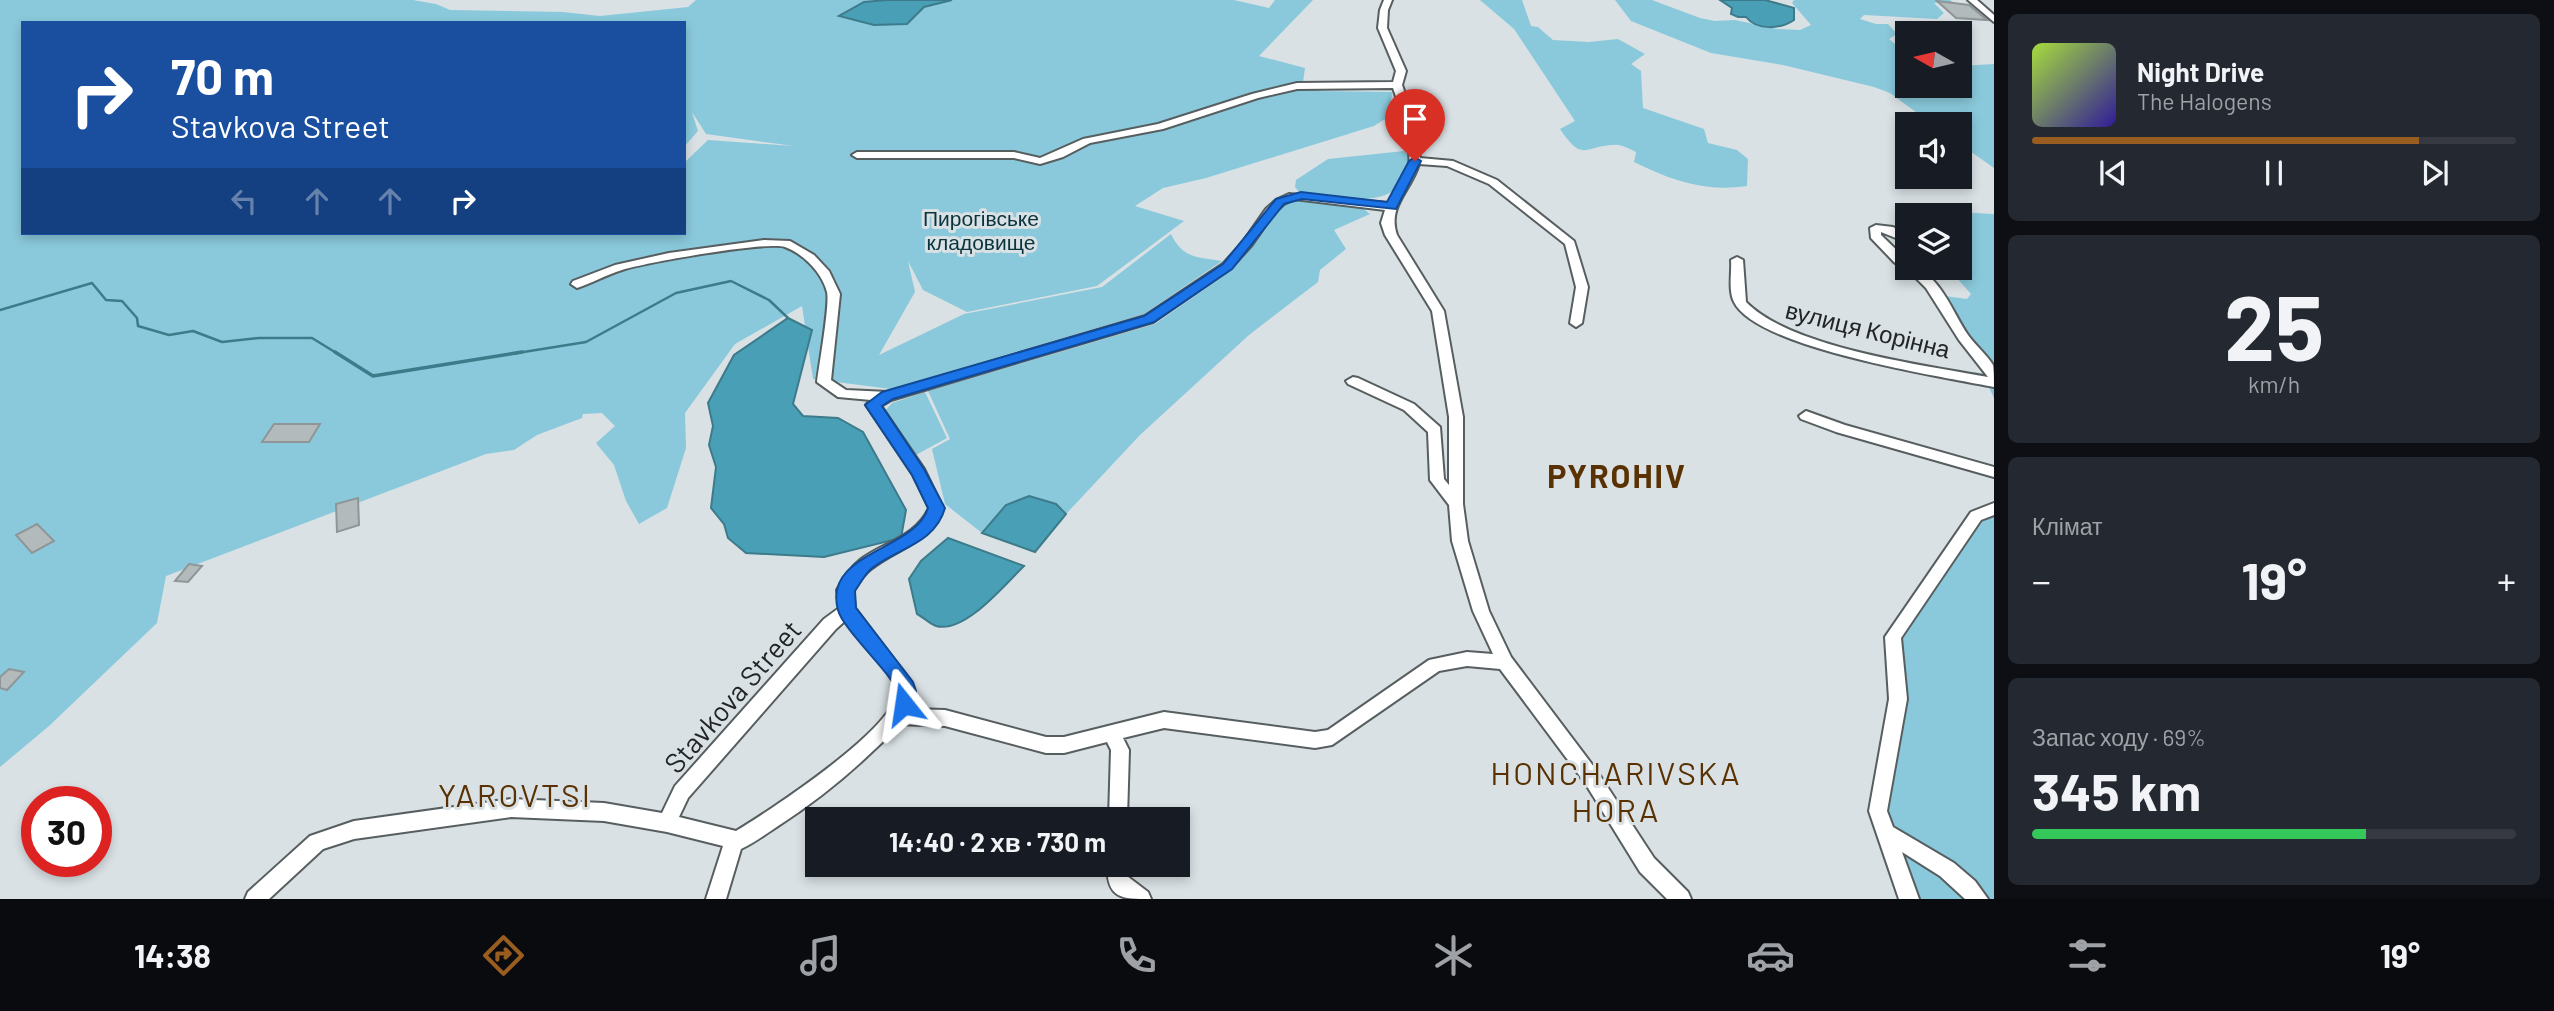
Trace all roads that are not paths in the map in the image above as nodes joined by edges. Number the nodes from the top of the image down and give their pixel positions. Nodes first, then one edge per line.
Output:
1 (1388, 0) edge
2 (1972, 0) edge
3 (1991, 14) edge
4 (1396, 85) junction
5 (857, 155) dead end
6 (1415, 161) junction
7 (1391, 207) junction
8 (1895, 232) edge
9 (1895, 257) edge
10 (1737, 260) dead end
11 (1926, 280) edge
12 (577, 284) dead end
13 (1576, 323) dead end
14 (1994, 376) edge
15 (1353, 381) dead end
16 (1994, 383) edge
17 (867, 400) junction
18 (1806, 416) dead end
19 (1994, 472) edge
20 (1456, 504) junction
21 (1994, 509) edge
22 (847, 610) junction
23 (1505, 662) junction
24 (896, 716) junction
25 (1112, 733) junction
26 (1118, 807) edge
27 (667, 823) junction
28 (1886, 833) junction
29 (734, 839) junction
30 (1117, 877) edge
31 (255, 899) edge
32 (716, 899) edge
33 (1141, 899) edge
34 (1681, 899) edge
35 (1909, 899) edge
36 (1978, 899) edge

1 - 4 street
2 - 3 street
4 - 5 street
4 - 6 street
6 - 7 street
6 - 13 street
7 - 17 street
7 - 20 street
8 - 9 street
10 - 16 street, вулиця Корінна
11 - 14 street
12 - 17 street
15 - 20 street
17 - 22 street
18 - 19 street
20 - 23 street
21 - 28 street
22 - 24 street
22 - 27 street, Stavkova Street
23 - 25 street
23 - 34 street
24 - 25 street
24 - 29 street
25 - 26 street
27 - 29 street
27 - 31 street
28 - 35 street
28 - 36 street
29 - 32 street
30 - 33 street

